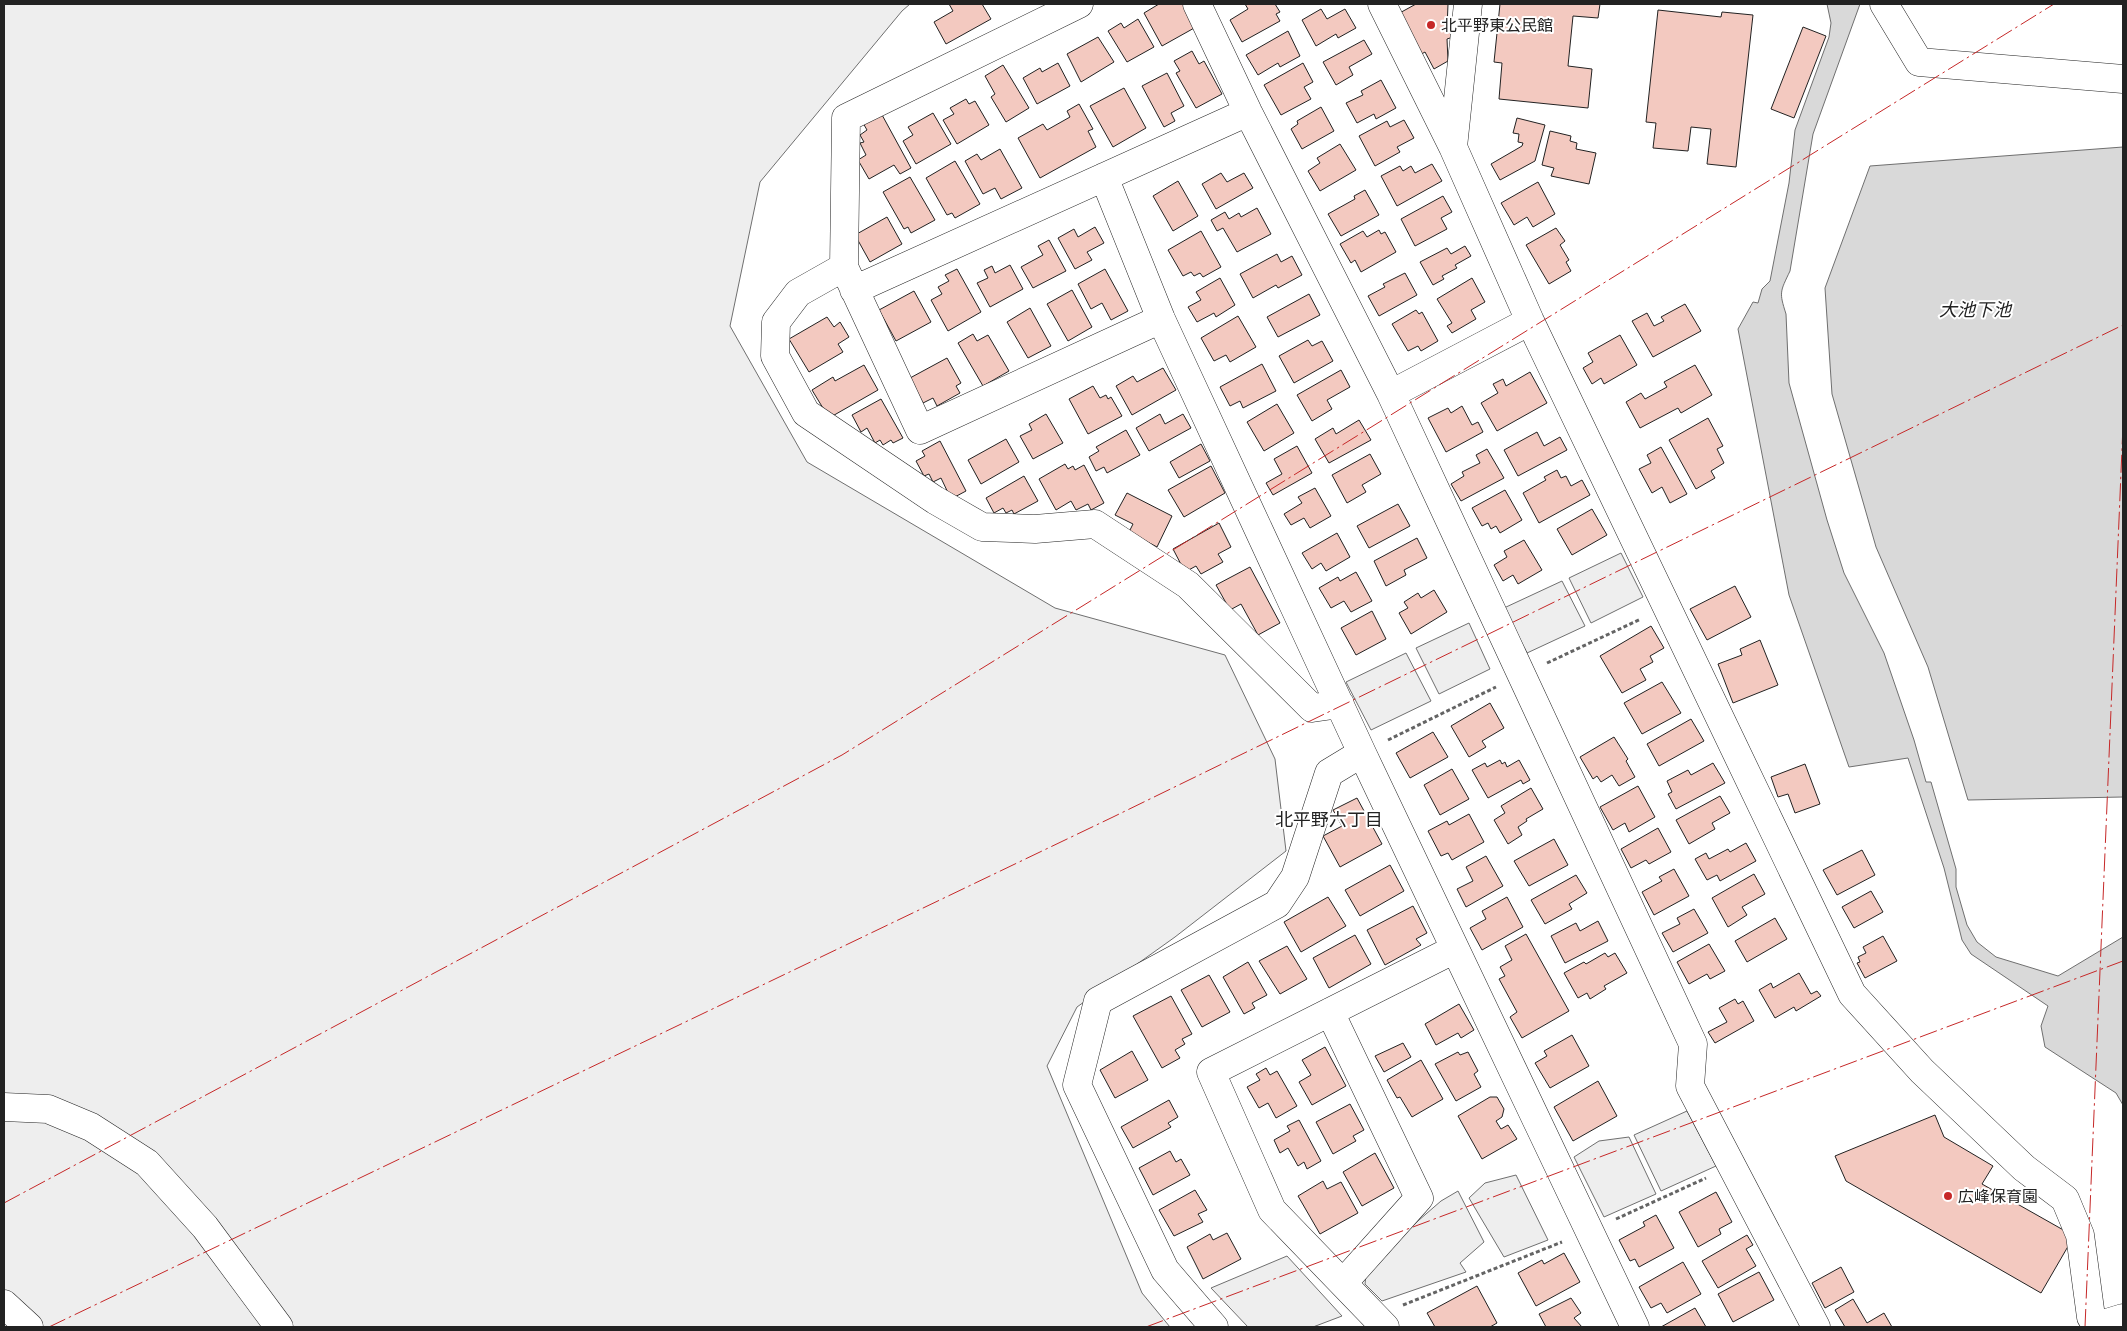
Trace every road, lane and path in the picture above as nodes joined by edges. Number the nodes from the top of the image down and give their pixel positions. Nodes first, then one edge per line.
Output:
1 (1079, 4) edge
2 (1198, 4) edge
3 (1382, 4) edge
4 (1468, 4) edge
5 (1884, 4) edge
6 (2123, 79) edge
7 (1248, 112) junction
8 (1454, 147) junction
9 (1104, 177) junction
10 (849, 278) junction
11 (1161, 319) junction
12 (1530, 321) junction
13 (1391, 394) junction
14 (1340, 704) junction
15 (1362, 753) junction
16 (1455, 949) junction
17 (1330, 1012) junction
18 (4, 1108) edge
19 (1732, 1167) junction
20 (1639, 1208) dead end
21 (1589, 1231) junction
22 (1342, 1283) junction
23 (4, 1304) edge
24 (2123, 1318) edge
25 (1380, 1322) edge
26 (29, 1327) edge
27 (278, 1327) edge
28 (1214, 1327) edge
29 (1635, 1327) edge
30 (1816, 1327) edge

1 - 10 street
2 - 7 street
3 - 8 street
4 - 8 street
5 - 6 street
7 - 9 street
7 - 13 street
8 - 12 street
9 - 10 street
9 - 11 street
10 - 11 street
10 - 14 street
11 - 14 street
12 - 13 street
12 - 24 street
13 - 19 street
14 - 15 street
15 - 16 street
15 - 28 street
16 - 17 street
16 - 21 street
17 - 22 street
17 - 22 street
18 - 27 street
19 - 20 path
19 - 30 street
21 - 25 path
21 - 29 street
22 - 25 street
23 - 26 street

